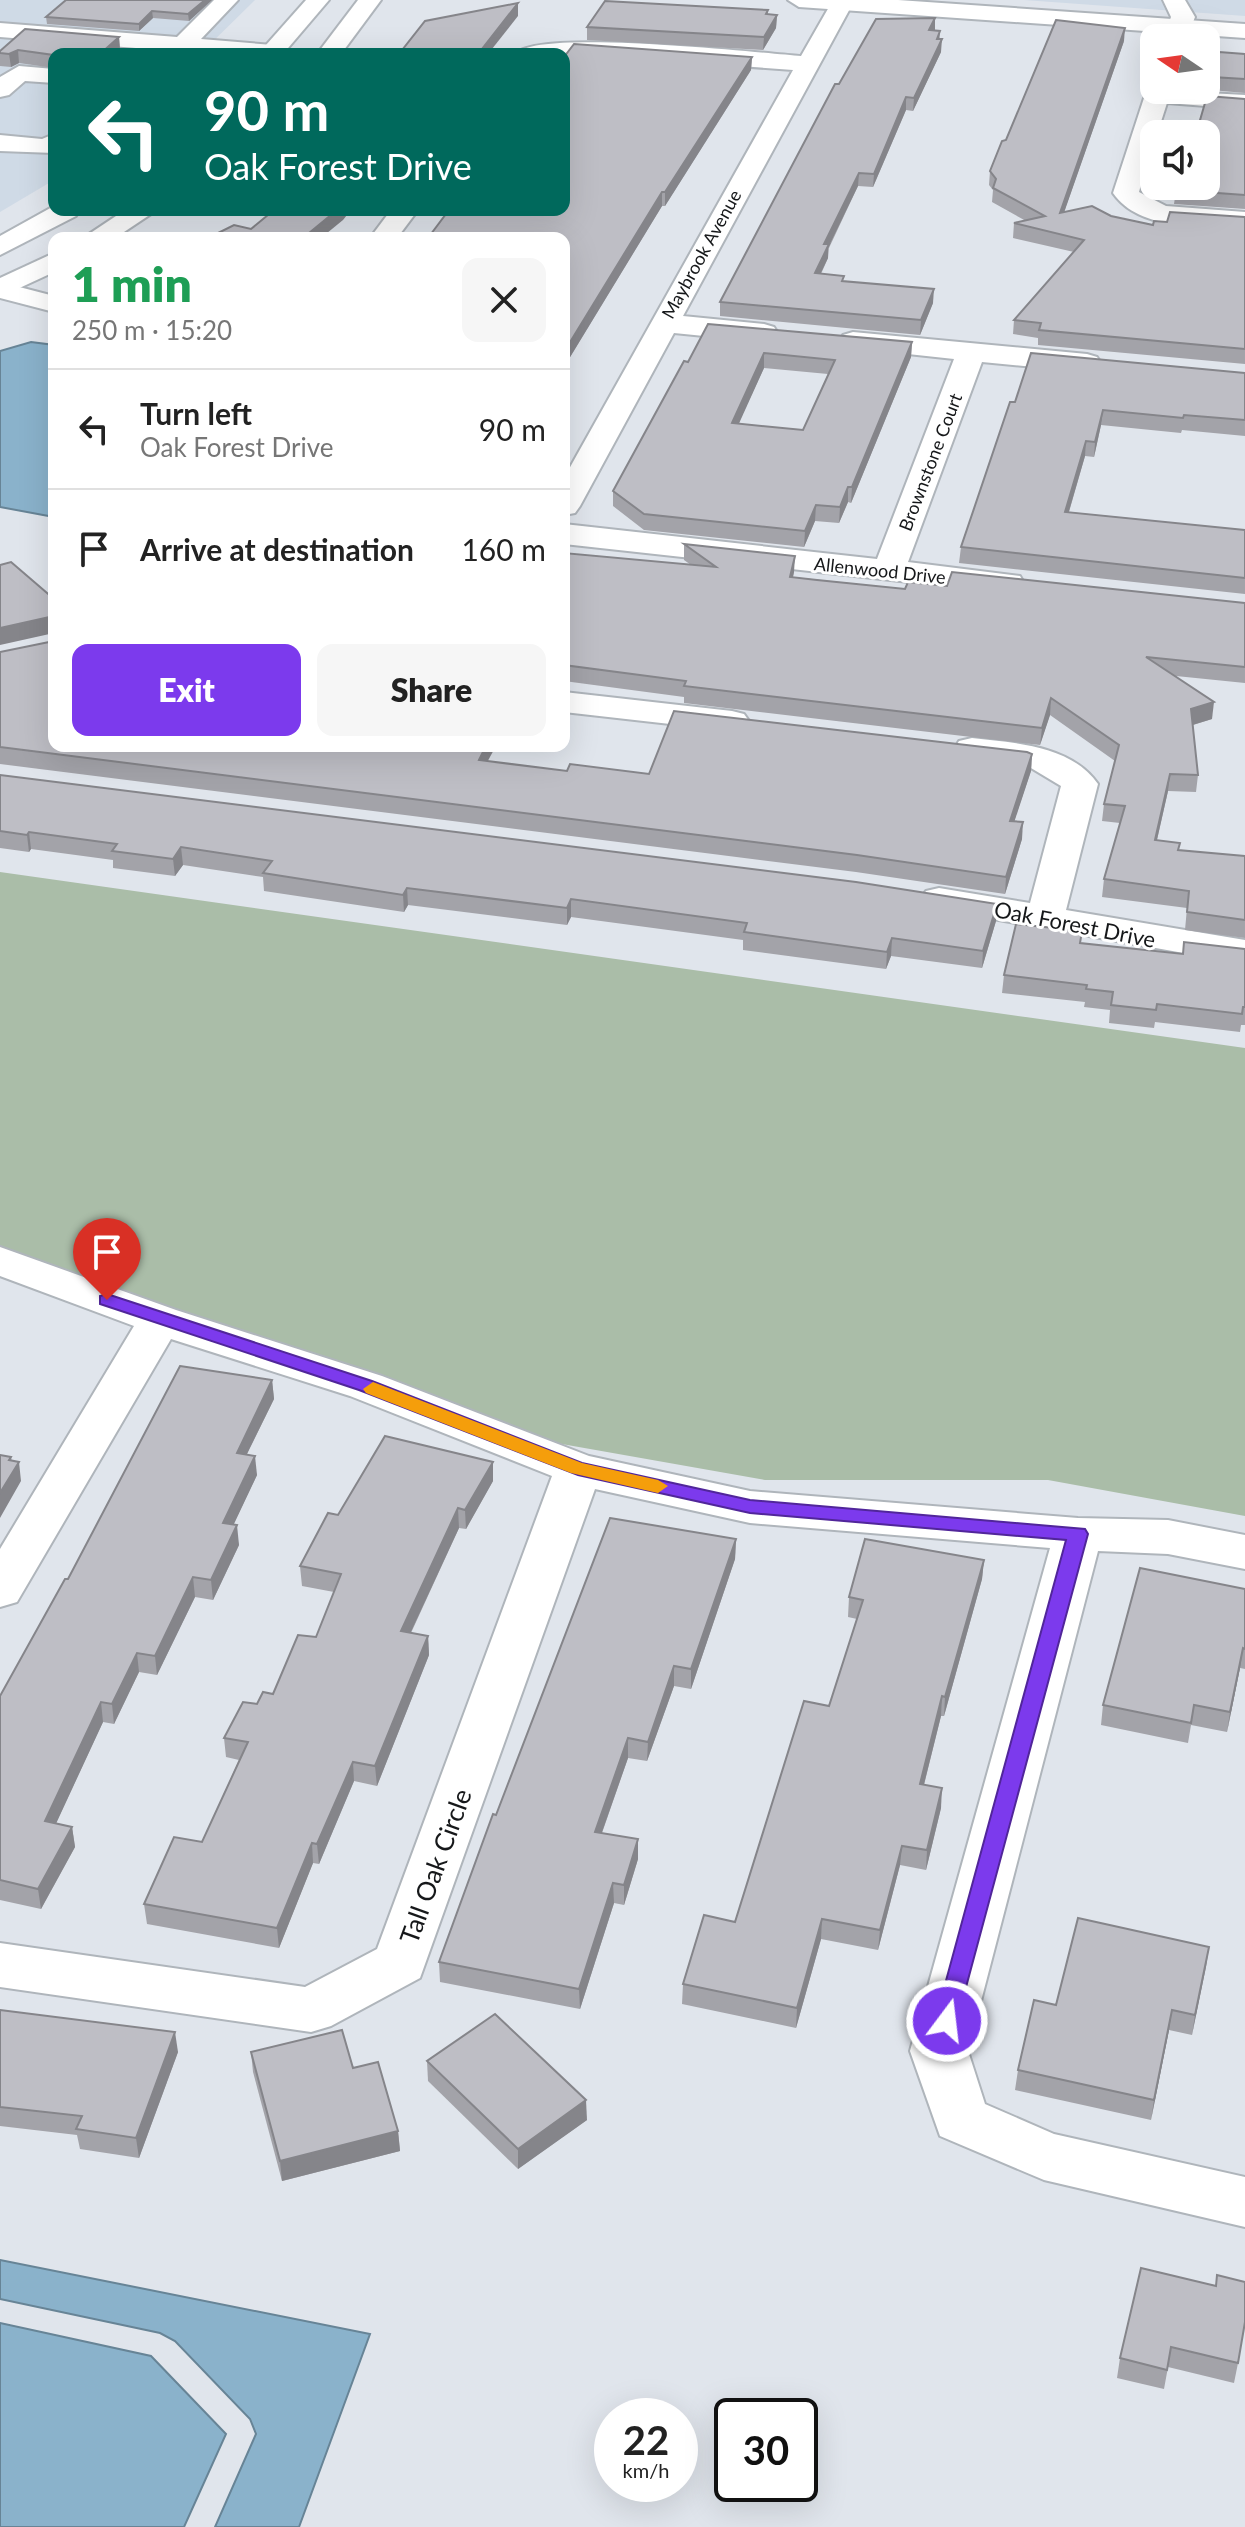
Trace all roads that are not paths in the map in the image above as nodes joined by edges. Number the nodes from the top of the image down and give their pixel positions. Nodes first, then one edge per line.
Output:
1 (227, 0) edge
2 (318, 0) edge
3 (370, 0) edge
4 (799, 0) edge
5 (957, 0) edge
6 (842, 3) junction
7 (35, 9) dead end
8 (1178, 20) edge
9 (1245, 21) edge
10 (202, 25) junction
11 (0, 30) edge
12 (1245, 31) edge
13 (182, 45) junction
14 (216, 48) edge
15 (276, 48) edge
16 (334, 48) edge
17 (568, 48) edge
18 (806, 64) junction
19 (48, 75) edge
20 (0, 92) edge
21 (48, 97) edge
22 (1220, 99) edge
23 (1245, 102) edge
24 (1154, 104) edge
25 (0, 119) edge
26 (48, 123) edge
27 (0, 143) edge
28 (48, 146) edge
29 (56, 216) edge
30 (134, 216) edge
31 (400, 216) edge
32 (1245, 220) edge
33 (106, 232) edge
34 (388, 232) edge
35 (0, 247) edge
36 (48, 264) edge
37 (0, 290) edge
38 (48, 302) edge
39 (663, 323) junction
40 (786, 335) edge
41 (832, 339) edge
42 (971, 353) junction
43 (1108, 365) edge
44 (570, 495) edge
45 (570, 535) edge
46 (889, 571) junction
47 (1044, 587) edge
48 (570, 703) edge
49 (767, 725) edge
50 (939, 745) edge
51 (904, 894) edge
52 (1046, 915) junction
53 (1245, 952) edge
54 (0, 1261) edge
55 (160, 1320) junction
56 (578, 1469) junction
57 (1078, 1534) junction
58 (1245, 1552) edge
59 (0, 1590) edge
60 (0, 1965) edge
61 (1245, 2202) edge

1 - 10 street
2 - 15 street
3 - 16 street
4 - 6 street
5 - 8 street
6 - 8 street
6 - 18 street, Maybrook Avenue
7 - 10 street
8 - 9 street
8 - 12 street
10 - 13 street
11 - 13 street
13 - 14 street
17 - 18 street
18 - 39 street, Maybrook Avenue
19 - 20 street
20 - 21 street
22 - 23 street
24 - 32 street
25 - 26 street
27 - 28 street
29 - 35 street
30 - 33 street
31 - 34 street
36 - 37 street
37 - 38 street
39 - 40 street
39 - 44 street, Maybrook Avenue
41 - 42 street
42 - 43 street
42 - 46 street, Brownstone Court
45 - 46 street, Allenwood Drive
46 - 47 street, Allenwood Drive
48 - 49 street
50 - 52 street
51 - 52 street, Oak Forest Drive
52 - 53 street, Oak Forest Drive
54 - 55 street
55 - 56 street
55 - 59 street
56 - 57 street
56 - 60 street, Tall Oak Circle
57 - 58 street
57 - 61 street

